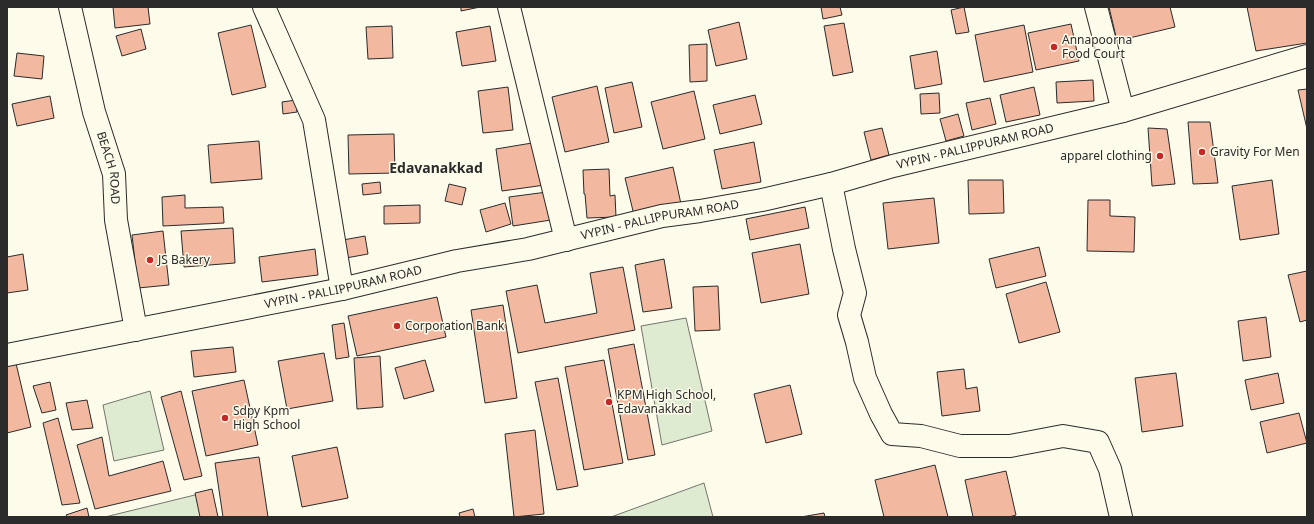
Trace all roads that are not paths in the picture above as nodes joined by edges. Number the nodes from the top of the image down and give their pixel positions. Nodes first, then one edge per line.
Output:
1 (70, 7) edge
2 (264, 7) edge
3 (509, 7) edge
4 (1096, 7) edge
5 (1307, 56) edge
6 (1123, 111) junction
7 (831, 184) junction
8 (566, 240) junction
9 (342, 289) junction
10 (136, 330) junction
11 (7, 355) edge
12 (1121, 517) edge

1 - 10 street, BEACH ROAD
2 - 9 street
3 - 8 street
4 - 6 street
5 - 6 street, VYPIN - PALLIPPURAM ROAD
6 - 7 street, VYPIN - PALLIPPURAM ROAD
7 - 8 street, VYPIN - PALLIPPURAM ROAD
7 - 12 street
8 - 9 street, VYPIN - PALLIPPURAM ROAD
9 - 10 street, VYPIN - PALLIPPURAM ROAD
10 - 11 street, VYPIN - PALLIPPURAM ROAD

